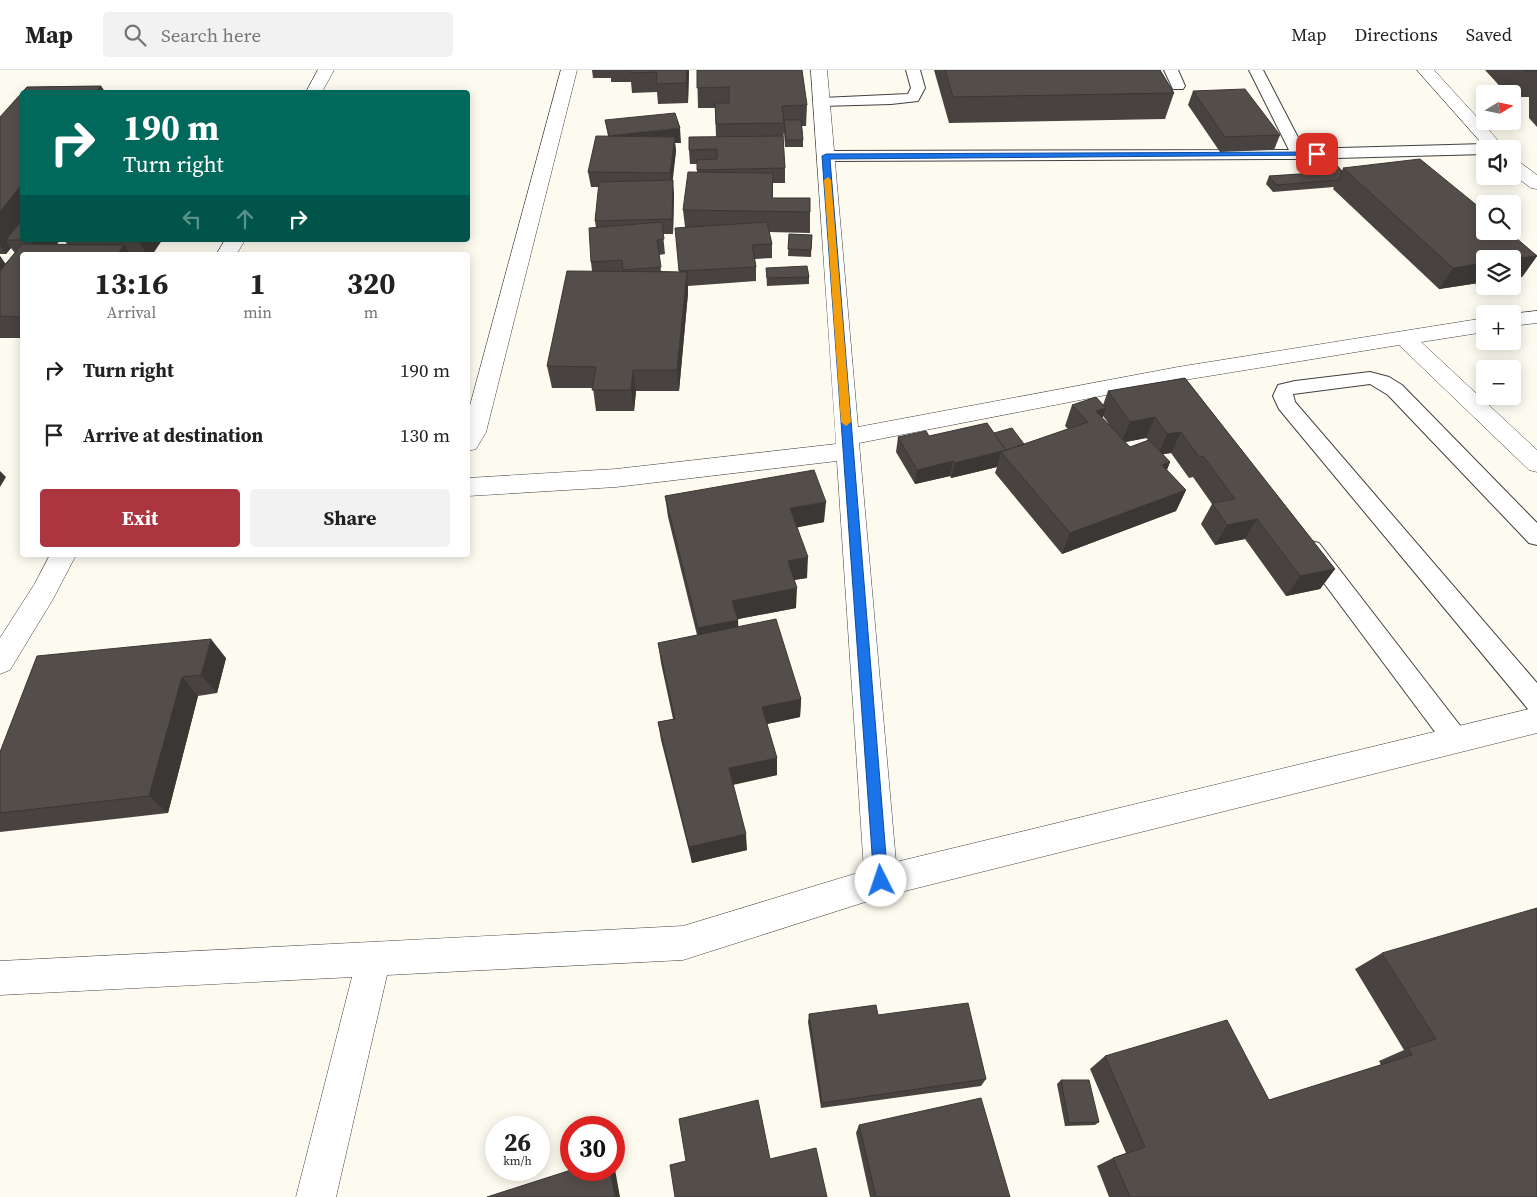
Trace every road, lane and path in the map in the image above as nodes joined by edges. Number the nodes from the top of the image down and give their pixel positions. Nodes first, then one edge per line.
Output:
1 (326, 70) edge
2 (569, 70) edge
3 (819, 70) edge
4 (913, 70) edge
5 (1171, 70) edge
6 (1256, 70) edge
7 (1425, 70) edge
8 (1178, 86) dead end
9 (315, 90) edge
10 (822, 102) junction
11 (1490, 140) edge
12 (1476, 150) edge
13 (1299, 154) junction
14 (826, 156) junction
15 (1521, 172) edge
16 (1537, 184) edge
17 (1537, 316) edge
18 (1521, 319) edge
19 (1476, 326) edge
20 (1404, 338) junction
21 (470, 439) edge
22 (848, 444) junction
23 (1537, 464) edge
24 (470, 487) edge
25 (1299, 533) edge
26 (1537, 538) edge
27 (62, 557) edge
28 (0, 662) edge
29 (1537, 701) edge
30 (1537, 720) edge
31 (1456, 740) junction
32 (881, 881) junction
33 (374, 958) junction
34 (0, 978) edge
35 (316, 1197) edge

1 - 9 street
2 - 21 street
3 - 10 street
4 - 10 lane
5 - 8 lane
6 - 13 lane
7 - 11 street
10 - 14 street
12 - 13 lane
13 - 14 lane
14 - 22 street
15 - 16 street
17 - 18 street
19 - 20 street
20 - 22 street
20 - 23 street
22 - 24 street
22 - 32 street
25 - 31 lane
26 - 29 lane
27 - 28 street
30 - 31 street
31 - 32 street
32 - 33 street
33 - 34 street
33 - 35 street

